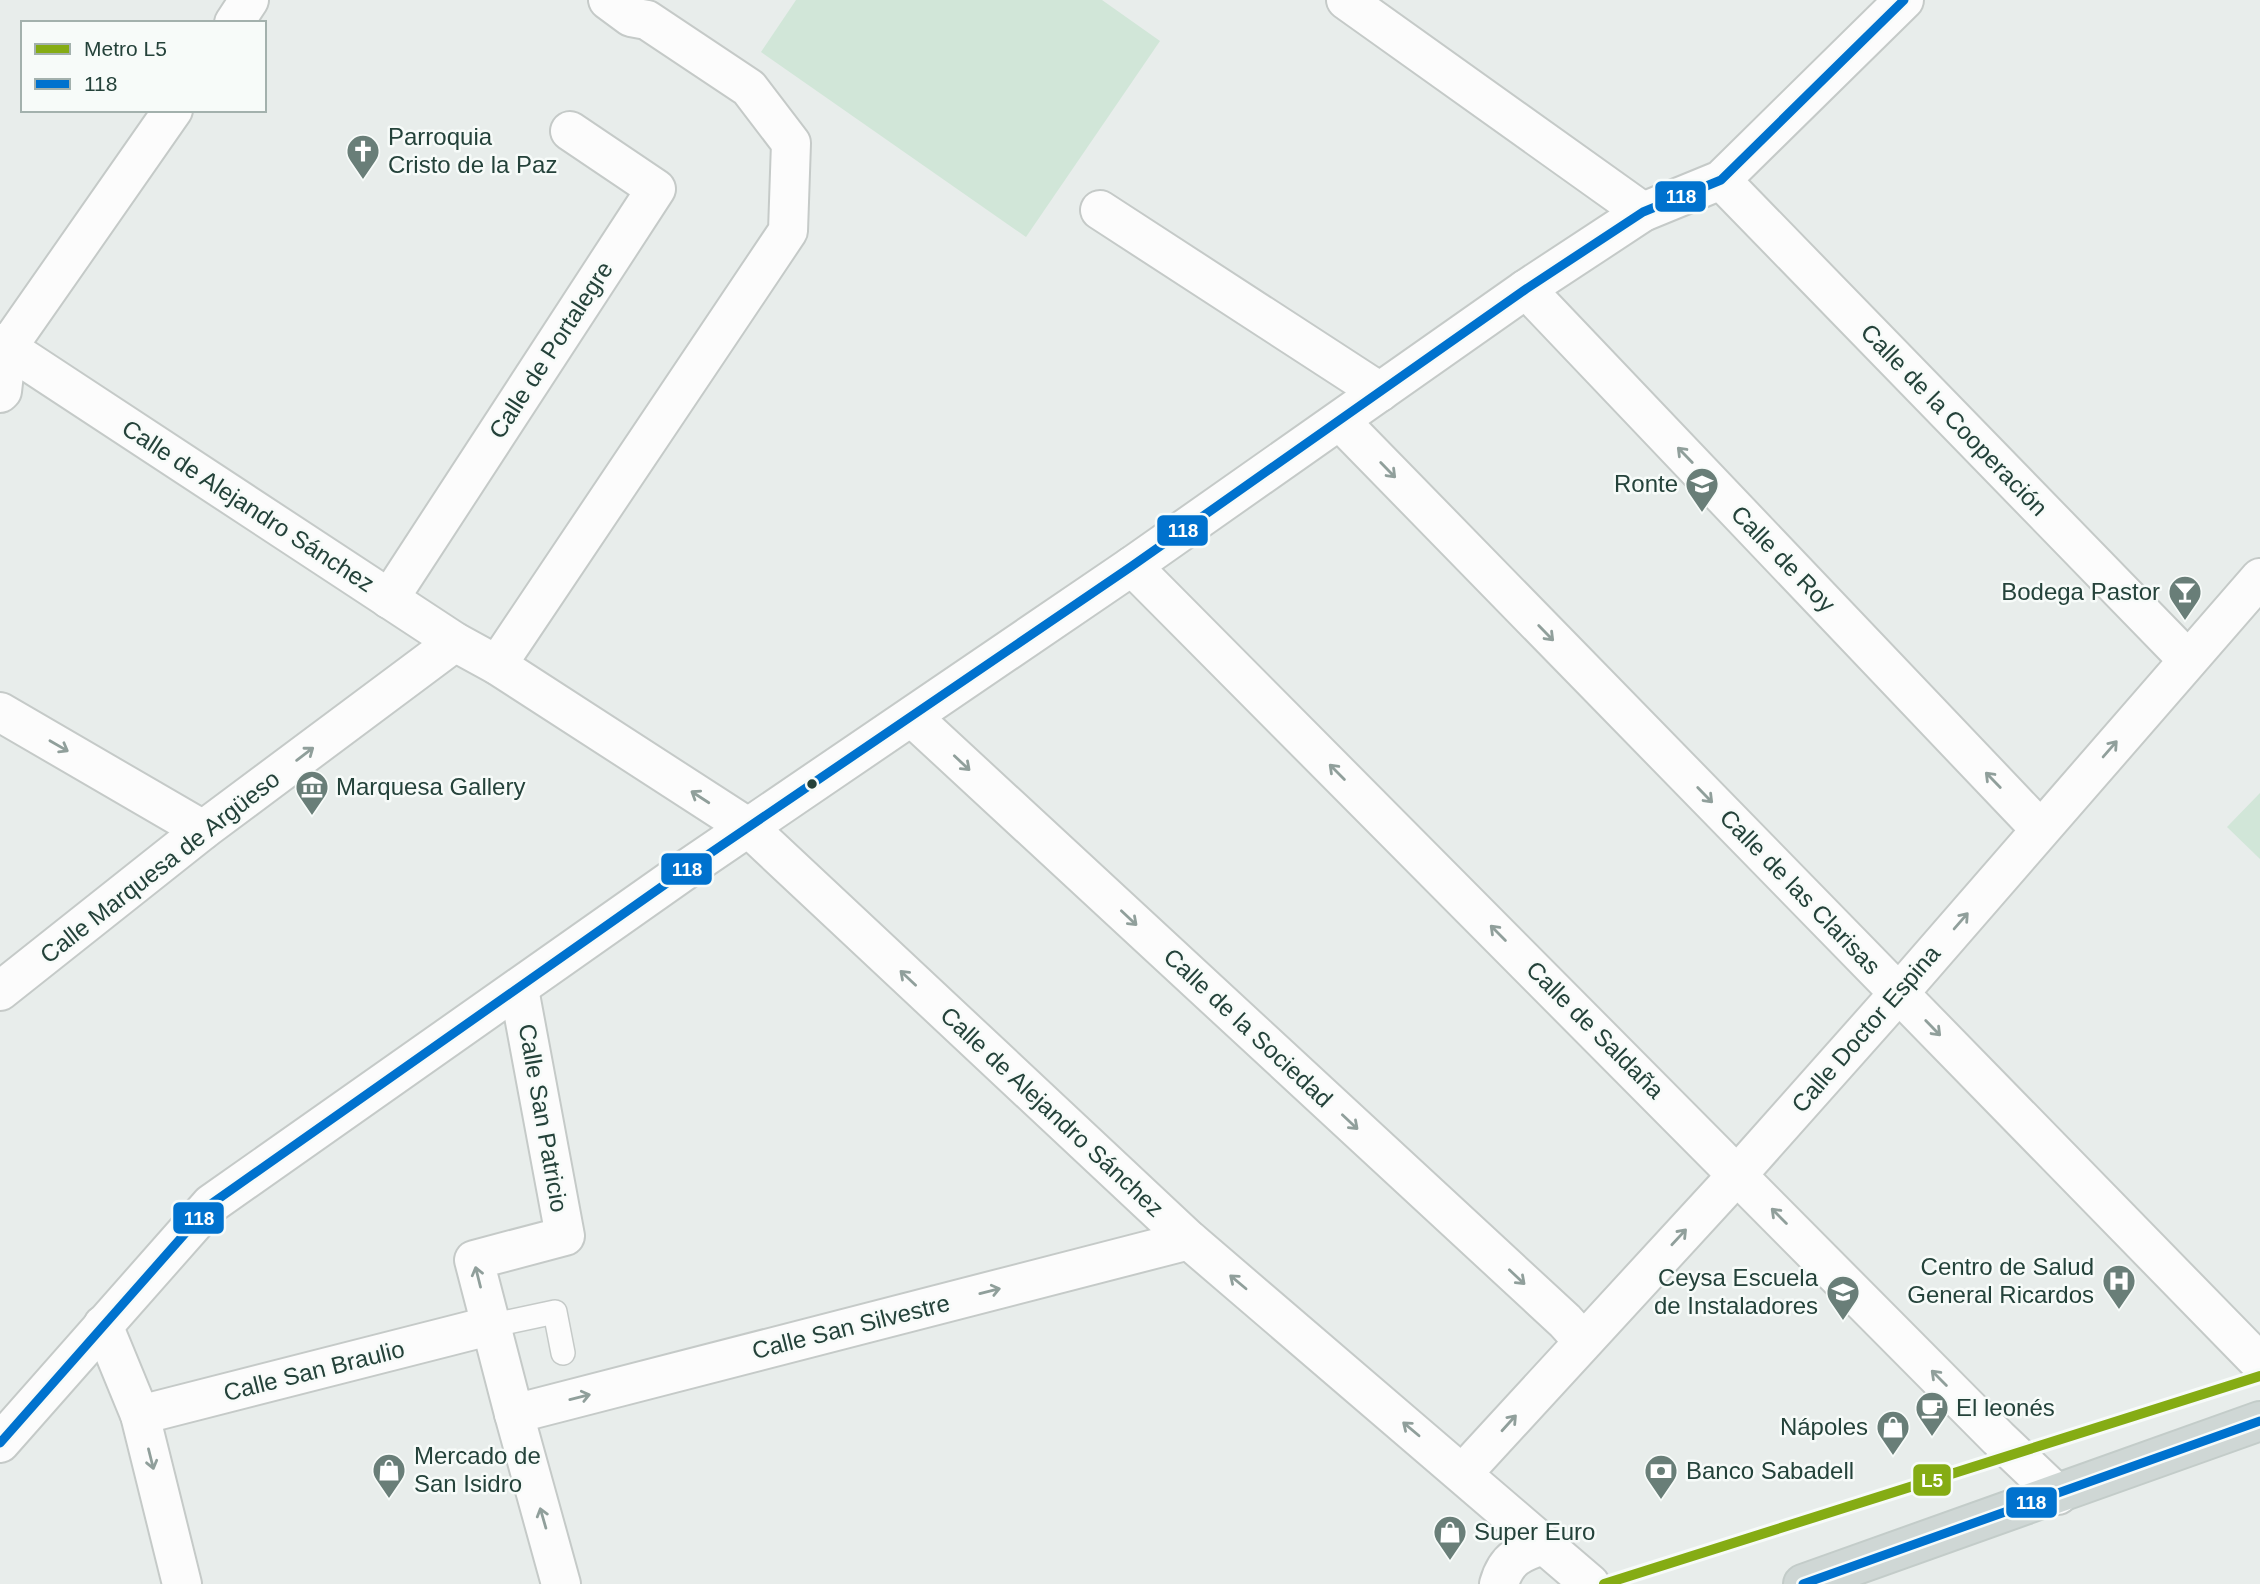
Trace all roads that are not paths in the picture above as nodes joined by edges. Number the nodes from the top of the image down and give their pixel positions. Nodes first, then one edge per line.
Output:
1 (250, 0) edge
2 (608, 0) edge
3 (1346, 0) edge
4 (1904, 0) edge
5 (653, 10) edge
6 (235, 21) edge
7 (172, 112) edge
8 (570, 131) dead end
9 (1721, 180) junction
10 (1100, 210) dead end
11 (1643, 212) junction
12 (1526, 289) junction
13 (2, 349) edge
14 (1380, 392) junction
15 (0, 393) edge
16 (1340, 421) junction
17 (1132, 566) junction
18 (2260, 578) edge
19 (389, 599) junction
20 (455, 642) junction
21 (2188, 659) junction
22 (497, 665) junction
23 (0, 712) edge
24 (912, 717) junction
25 (749, 828) junction
26 (2040, 829) junction
27 (203, 830) junction
28 (519, 989) junction
29 (0, 991) edge
30 (1899, 993) junction
31 (1738, 1174) junction
32 (1189, 1240) junction
33 (103, 1325) junction
34 (489, 1326) junction
35 (1583, 1341) junction
36 (563, 1353) dead end
37 (2260, 1363) edge
38 (514, 1414) junction
39 (140, 1415) junction
40 (2260, 1421) edge
41 (0, 1443) edge
42 (1463, 1473) junction
43 (2057, 1495) junction
44 (1544, 1545) junction
45 (182, 1584) edge
46 (561, 1584) edge
47 (1499, 1584) edge
48 (1590, 1584) edge
49 (1803, 1584) edge

1 - 6 street
2 - 5 street
3 - 11 street
4 - 9 street
5 - 22 street
7 - 13 street
8 - 19 street, Calle de Portalegre
9 - 11 street
9 - 21 street, Calle de la Cooperación
10 - 14 street
11 - 12 street
12 - 14 street
26 -> 12 street, Calle de Roy
13 - 15 street
13 - 19 street, Calle de Alejandro Sánchez
14 - 16 street
16 - 17 street
16 -> 30 street, Calle de las Clarisas
17 - 24 street
31 -> 17 street, Calle de Saldaña
18 - 21 street, Calle Doctor Espina
19 - 20 street, Calle de Alejandro Sánchez
20 - 22 street, Calle de Alejandro Sánchez
27 -> 20 street, Calle Marquesa de Argüeso
26 -> 21 street, Calle Doctor Espina
25 -> 22 street, Calle de Alejandro Sánchez
23 -> 27 street
24 - 25 street
24 -> 35 street, Calle de la Sociedad
25 - 28 street
32 -> 25 street, Calle de Alejandro Sánchez
30 -> 26 street, Calle Doctor Espina
27 - 29 street, Calle Marquesa de Argüeso
28 - 33 street
34 -> 28 street, Calle San Patricio
30 - 31 street, Calle Doctor Espina
30 -> 37 street, Calle de las Clarisas
35 -> 31 street, Calle Doctor Espina
43 -> 31 street, Calle de Saldaña
38 -> 32 street, Calle San Silvestre
42 -> 32 street, Calle de Alejandro Sánchez
33 - 39 street
33 - 41 street
34 - 36 lane
34 - 38 street, Calle San Patricio
34 - 39 street, Calle San Braulio
42 -> 35 street, Calle Doctor Espina
46 -> 38 street, Calle San Patricio
39 -> 45 street
40 - 43 main road
42 - 44 street, Calle de Alejandro Sánchez
43 - 49 main road
44 - 47 street
44 - 48 street, Calle de Alejandro Sánchez

